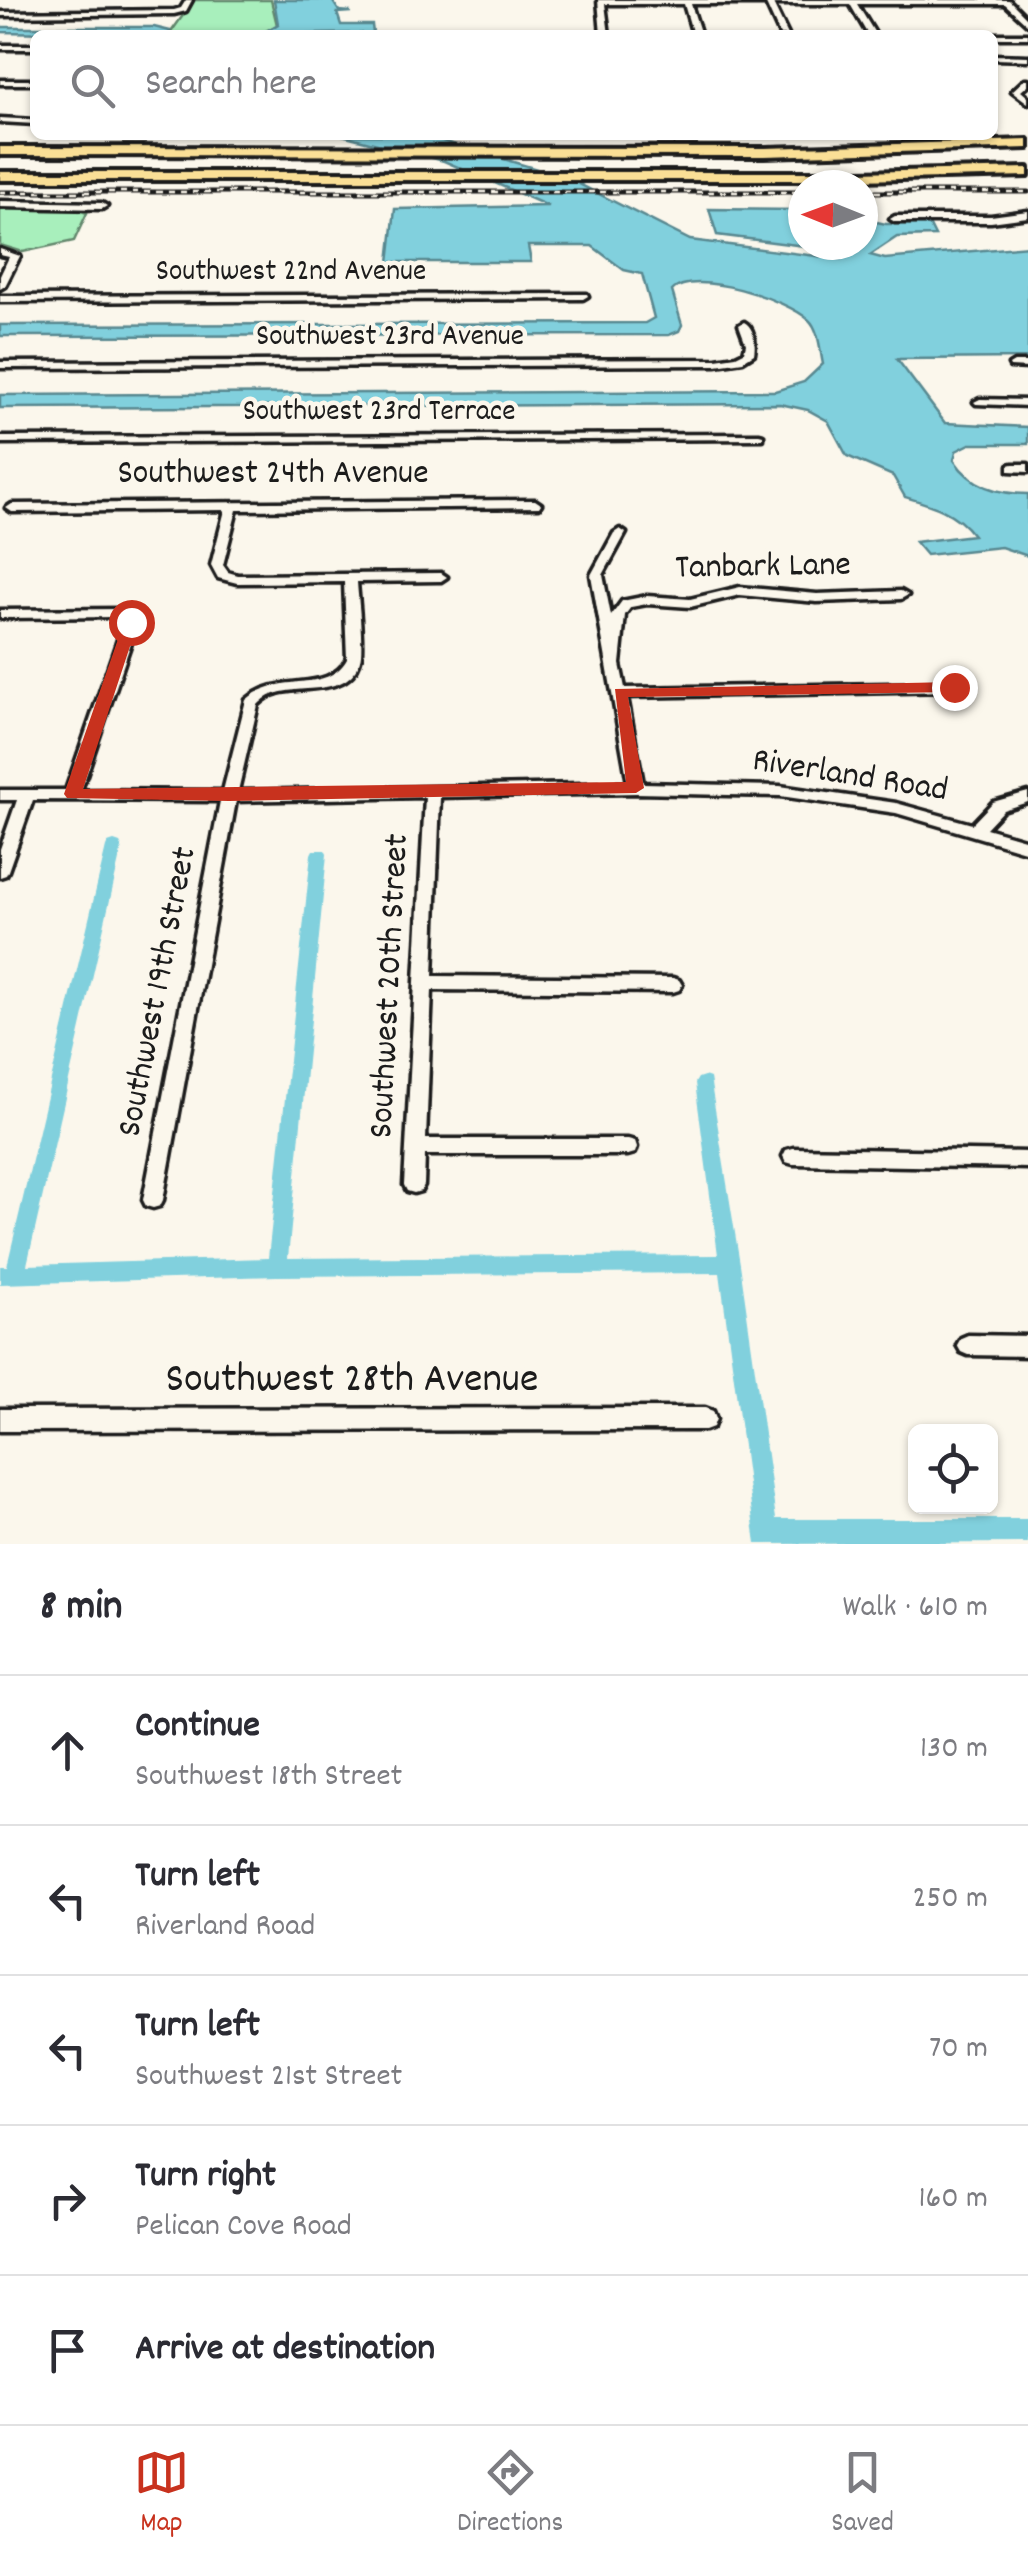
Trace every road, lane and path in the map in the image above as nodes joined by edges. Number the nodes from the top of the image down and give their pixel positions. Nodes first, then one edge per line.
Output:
1 (188, 0) edge
2 (601, 1) edge
3 (768, 1) edge
4 (851, 1) edge
5 (1006, 1) edge
6 (686, 2) edge
7 (0, 14) edge
8 (1028, 23) edge
9 (604, 30) edge
10 (695, 30) edge
11 (782, 30) edge
12 (869, 30) edge
13 (998, 36) edge
14 (1028, 36) edge
15 (0, 47) edge
16 (30, 47) edge
17 (998, 57) edge
18 (1028, 58) edge
19 (1017, 77) dead end
20 (1028, 79) edge
21 (0, 82) edge
22 (30, 82) edge
23 (1028, 102) edge
24 (0, 120) edge
25 (30, 122) edge
26 (1028, 144) edge
27 (0, 152) edge
28 (0, 169) edge
29 (1028, 169) edge
30 (788, 170) edge
31 (856, 170) edge
32 (109, 174) junction
33 (878, 175) edge
34 (0, 186) edge
35 (788, 186) edge
36 (0, 204) edge
37 (102, 206) dead end
38 (1028, 214) edge
39 (895, 219) dead end
40 (4, 252) edge
41 (0, 286) edge
42 (583, 296) dead end
43 (0, 299) edge
44 (744, 325) dead end
45 (0, 364) edge
46 (1014, 365) dead end
47 (1028, 365) edge
48 (980, 402) dead end
49 (1028, 403) edge
50 (759, 437) dead end
51 (0, 440) edge
52 (1013, 468) dead end
53 (1028, 468) edge
54 (535, 504) dead end
55 (232, 505) junction
56 (12, 508) dead end
57 (620, 533) dead end
58 (441, 576) dead end
59 (350, 578) junction
60 (901, 594) dead end
61 (0, 614) edge
62 (615, 661) junction
63 (954, 687) dead end
64 (620, 692) junction
65 (636, 788) junction
66 (433, 790) junction
67 (27, 794) junction
68 (72, 794) junction
69 (0, 795) edge
70 (229, 796) junction
71 (1028, 797) edge
72 (977, 829) junction
73 (1028, 846) edge
74 (0, 871) edge
75 (424, 983) junction
76 (673, 985) dead end
77 (628, 1146) dead end
78 (416, 1148) junction
79 (793, 1156) dead end
80 (1028, 1160) edge
81 (414, 1185) dead end
82 (153, 1200) dead end
83 (968, 1345) dead end
84 (1028, 1346) edge
85 (704, 1418) dead end
86 (0, 1420) edge

1 - 7 street
2 - 6 street
2 - 9 street
3 - 4 street
3 - 6 street
3 - 11 street
4 - 5 street
4 - 12 street
5 - 8 street
6 - 10 street
13 - 14 street
15 - 16 street
17 - 18 street
19 - 20 street
20 - 23 street
21 - 22 street
24 - 25 street
26 - 27 highway
28 - 31 highway
28 - 32 highway
29 - 31 highway
29 - 31 highway
29 - 33 highway
30 - 32 highway
31 - 32 highway
32 - 34 highway
32 - 35 highway
36 - 37 street
38 - 39 street
40 - 41 street
42 - 43 street, Southwest 22nd Avenue
44 - 45 street, Southwest 23rd Avenue
46 - 47 street
48 - 49 street
50 - 51 street, Southwest 23rd Terrace
52 - 53 street
54 - 55 street, Southwest 24th Avenue
55 - 56 street, Southwest 24th Avenue
55 - 59 street
57 - 62 street
58 - 59 street
59 - 70 street, Southwest 19th Street
60 - 62 street, Tanbark Lane
61 - 68 street
62 - 64 street
63 - 64 street
64 - 65 street
65 - 66 street, Riverland Road
65 - 72 street, Riverland Road
66 - 70 street, Riverland Road
66 - 75 street, Southwest 20th Street
67 - 68 street, Riverland Road
67 - 69 street, Riverland Road
67 - 74 street
68 - 70 street, Riverland Road
70 - 82 street, Southwest 19th Street
71 - 72 street
72 - 73 street, Riverland Road
75 - 76 street
75 - 78 street, Southwest 20th Street
77 - 78 street
78 - 81 street, Southwest 20th Street
79 - 80 street
83 - 84 street
85 - 86 street, Southwest 28th Avenue

